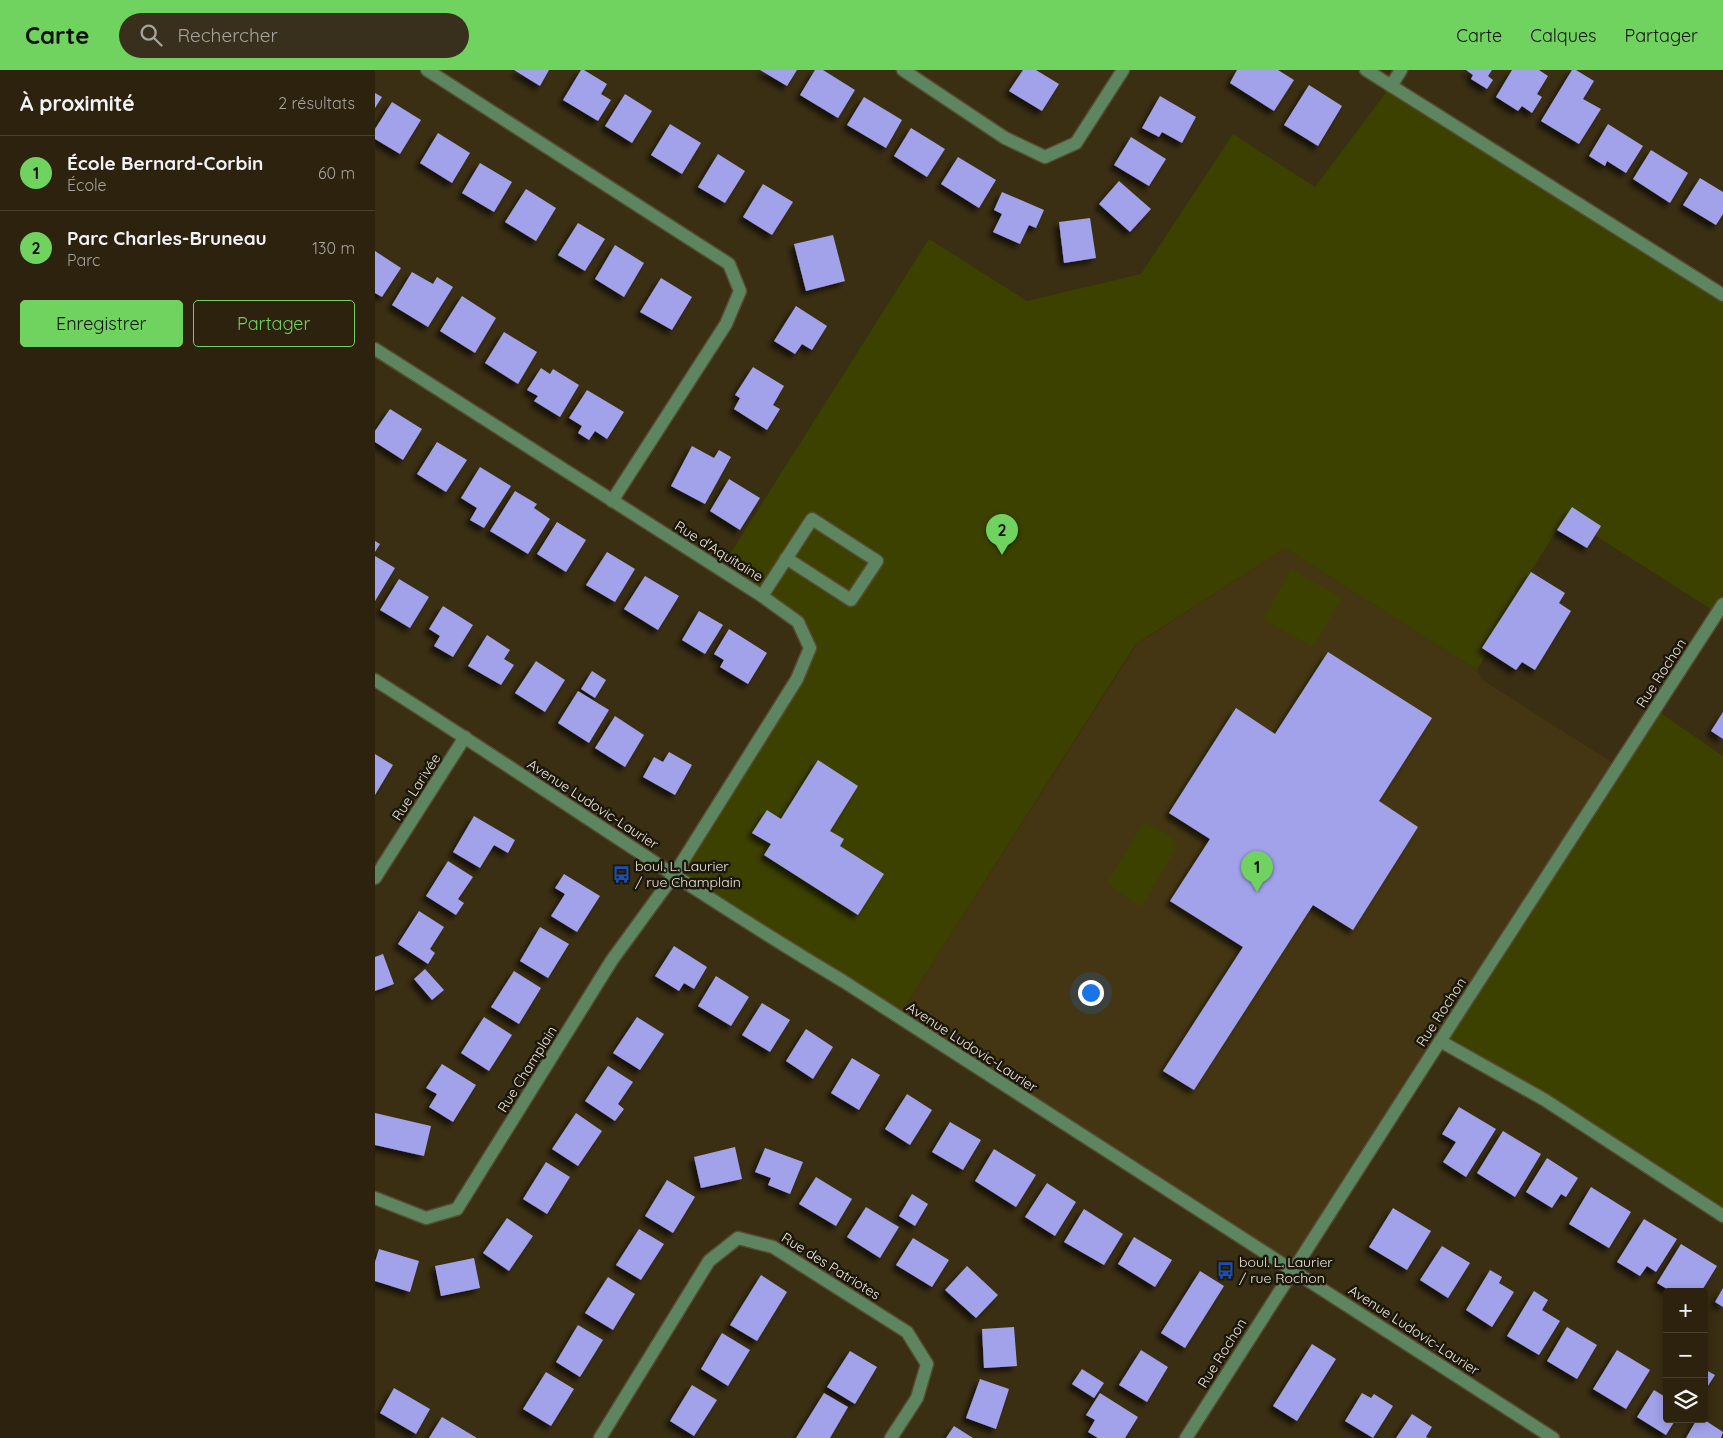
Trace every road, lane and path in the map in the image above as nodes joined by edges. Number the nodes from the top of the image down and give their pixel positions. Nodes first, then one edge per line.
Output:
1 (427, 70) edge
2 (903, 70) edge
3 (1123, 70) edge
4 (1366, 70) edge
5 (1401, 70) edge
6 (1391, 86) junction
7 (1723, 295) edge
8 (375, 349) edge
9 (612, 501) junction
10 (786, 558) junction
11 (762, 596) junction
12 (1723, 604) edge
13 (375, 680) edge
14 (465, 737) junction
15 (674, 875) junction
16 (375, 878) edge
17 (1440, 1041) junction
18 (375, 1198) edge
19 (1723, 1216) edge
20 (1293, 1270) junction
21 (599, 1438) edge
22 (891, 1438) edge
23 (1186, 1438) edge
24 (1553, 1438) edge

1 - 9 street
2 - 3 street
4 - 6 street
5 - 6 street
6 - 7 street
8 - 9 street, Rue d'Aquitaine
9 - 11 street, Rue d'Aquitaine
10 - 10 street
10 - 11 street
11 - 15 street, Rue d'Aquitaine
12 - 17 street, Rue Rochon
13 - 14 street, Avenue Ludovic-Laurier
14 - 15 street, Avenue Ludovic-Laurier
14 - 16 street, Rue Larivée
15 - 18 street, Rue Champlain
15 - 20 street, Avenue Ludovic-Laurier
17 - 19 street
17 - 20 street, Rue Rochon
20 - 23 street, Rue Rochon
20 - 24 street, Avenue Ludovic-Laurier
21 - 22 street, Rue des Patriotes

